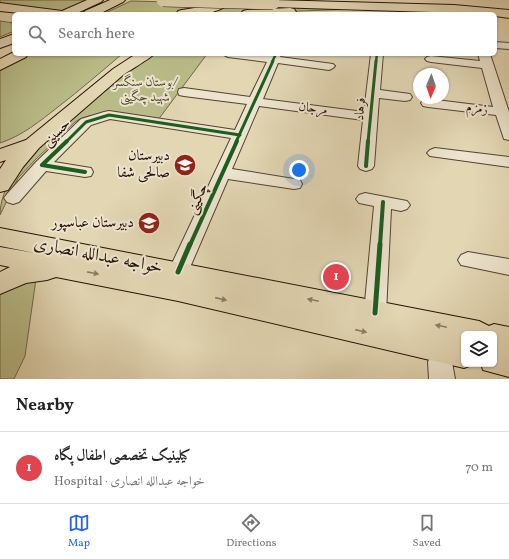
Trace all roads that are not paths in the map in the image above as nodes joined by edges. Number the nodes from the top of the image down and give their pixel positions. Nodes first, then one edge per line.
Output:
1 (97, 0) edge
2 (124, 0) edge
3 (163, 0) edge
4 (230, 0) edge
5 (302, 0) edge
6 (115, 2) edge
7 (0, 7) edge
8 (432, 8) junction
9 (472, 8) dead end
10 (509, 10) edge
11 (40, 12) edge
12 (70, 12) edge
13 (93, 12) edge
14 (193, 12) edge
15 (322, 12) edge
16 (390, 12) edge
17 (470, 12) edge
18 (497, 15) edge
19 (497, 16) edge
20 (509, 16) edge
21 (497, 23) edge
22 (509, 24) edge
23 (12, 34) edge
24 (0, 39) edge
25 (12, 39) edge
26 (0, 44) edge
27 (497, 45) edge
28 (509, 46) edge
29 (12, 49) edge
30 (0, 55) edge
31 (17, 56) edge
32 (126, 56) edge
33 (144, 56) edge
34 (259, 56) edge
35 (377, 56) edge
36 (275, 57) edge
37 (431, 59) dead end
38 (486, 59) edge
39 (0, 65) edge
40 (329, 66) dead end
41 (493, 84) junction
42 (509, 85) edge
43 (184, 92) dead end
44 (373, 93) junction
45 (405, 96) dead end
46 (255, 102) junction
47 (436, 104) edge
48 (502, 112) junction
49 (371, 117) junction
50 (240, 135) junction
51 (509, 136) edge
52 (33, 144) junction
53 (0, 146) edge
54 (435, 153) dead end
55 (0, 156) edge
56 (509, 162) edge
57 (42, 165) junction
58 (366, 166) dead end
59 (85, 172) dead end
60 (222, 173) junction
61 (294, 184) dead end
62 (7, 192) edge
63 (383, 202) dead end
64 (0, 236) edge
65 (0, 256) edge
66 (468, 260) dead end
67 (62, 267) junction
68 (509, 267) edge
69 (178, 272) junction
70 (0, 283) edge
71 (375, 313) junction
72 (464, 331) edge
73 (497, 338) edge
74 (509, 340) edge
75 (497, 361) edge
76 (509, 363) edge
77 (449, 365) edge

1 - 12 highway
2 - 6 highway
3 - 8 highway, bridge
4 - 14 highway
5 - 8 highway
6 - 13 highway
7 - 11 highway
8 - 17 highway
9 - 10 street
15 - 16 highway
18 - 20 highway
19 - 20 highway
21 - 22 highway
23 - 24 highway
25 - 26 highway
27 - 28 street
29 - 30 highway
31 - 39 highway
32 - 53 highway
33 - 52 highway
34 - 36 street
35 - 44 street, فرهاد
36 - 40 street
36 - 46 street, چگینی
37 - 38 street
38 - 41 street
41 - 42 street
41 - 48 street
43 - 46 street, مرجان
44 - 45 street
44 - 49 street, فرهاد
46 - 49 street, مرجان
46 - 50 street, چگینی
47 - 48 street, زمزم
48 - 51 street
49 - 58 street, فرهاد
50 - 57 street, حسینی
50 - 60 street, چگینی
52 - 55 highway
52 - 62 highway
54 - 56 street
57 - 59 street, حسینی
57 - 62 street
60 - 61 street
60 - 69 street, چگینی
63 - 71 street
64 - 69 main road, خواجه عبدالله انصاری
65 - 67 main road, خواجه عبدالله انصاری
66 - 68 street
67 - 70 main road
67 -> 77 main road, خواجه عبدالله انصاری
71 -> 69 main road, خواجه عبدالله انصاری
72 -> 71 main road, خواجه عبدالله انصاری
73 - 74 main road
75 - 76 main road

